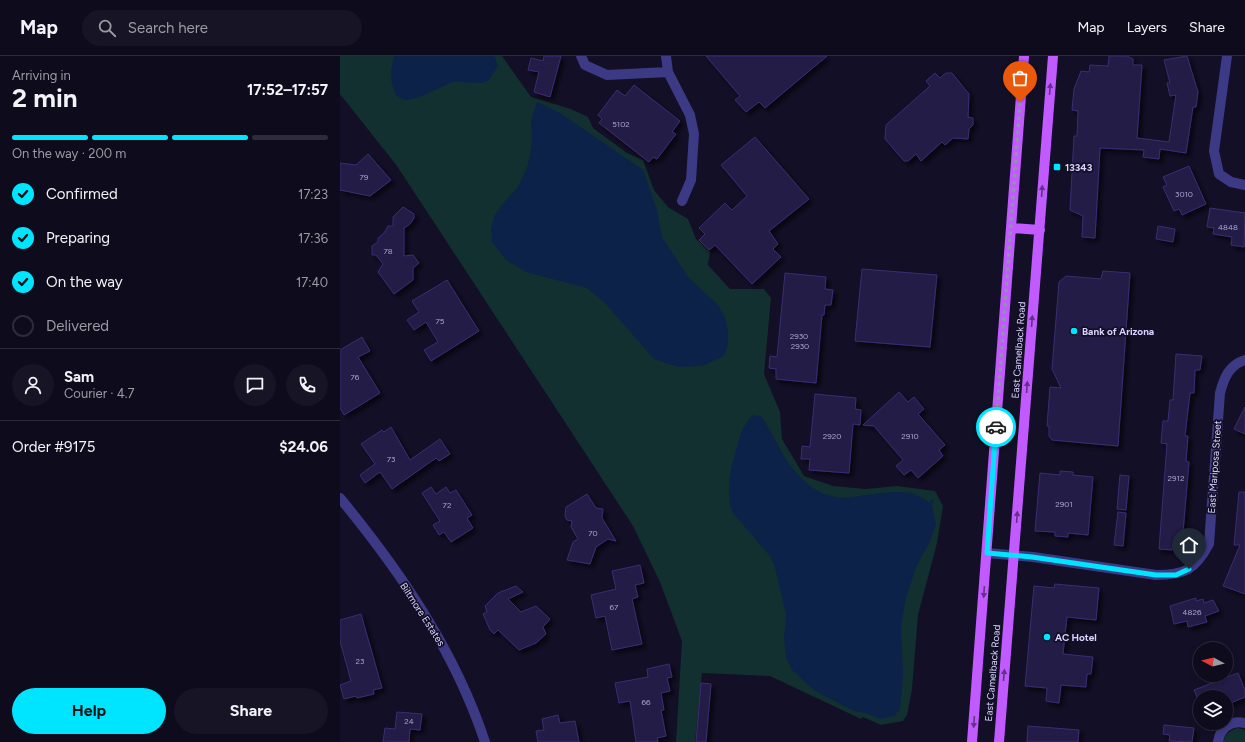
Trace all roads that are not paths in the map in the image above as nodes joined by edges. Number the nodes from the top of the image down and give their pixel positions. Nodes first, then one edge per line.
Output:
1 (581, 56) edge
2 (666, 56) edge
3 (1024, 56) edge
4 (1053, 56) edge
5 (1227, 56) edge
6 (668, 72) junction
7 (1245, 185) edge
8 (682, 201) dead end
9 (1011, 228) junction
10 (1040, 230) junction
11 (1241, 361) edge
12 (340, 498) edge
13 (987, 553) junction
14 (1014, 556) junction
15 (1245, 723) edge
16 (485, 742) edge
17 (972, 742) edge
18 (998, 742) edge
19 (1218, 742) edge

1 - 6 street
2 - 6 street
3 - 9 main road, East Camelback Road
10 -> 4 main road, East Camelback Road
5 - 7 street
6 - 8 street
9 - 10 main road
9 - 13 main road, East Camelback Road
14 -> 10 main road, East Camelback Road
11 - 14 street, East Mariposa Street
12 - 16 street, Biltmore Estates
13 - 14 street
13 -> 17 main road, East Camelback Road
18 -> 14 main road, East Camelback Road
15 - 19 street

